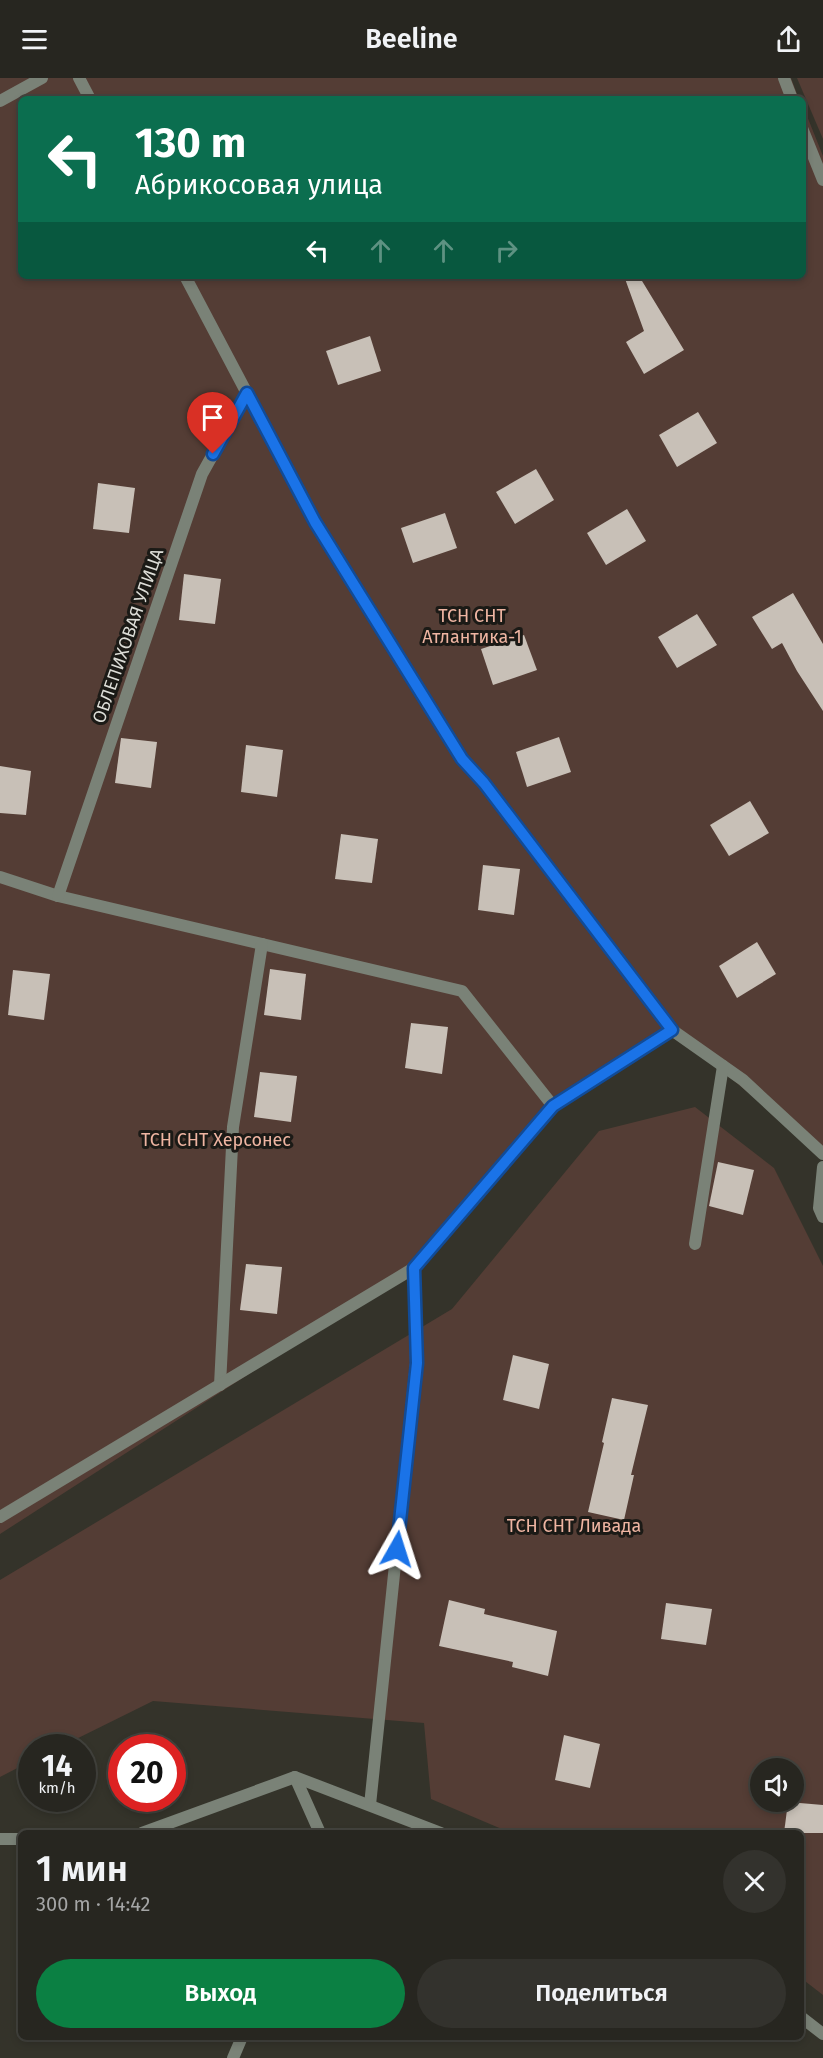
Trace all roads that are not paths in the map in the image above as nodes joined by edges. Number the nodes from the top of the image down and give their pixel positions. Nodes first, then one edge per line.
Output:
1 (42, 78) edge
2 (79, 78) edge
3 (784, 78) edge
4 (88, 96) edge
5 (791, 96) edge
6 (0, 101) edge
7 (806, 138) edge
8 (823, 180) edge
9 (187, 279) edge
10 (247, 393) junction
11 (0, 877) edge
12 (58, 896) junction
13 (262, 944) junction
14 (672, 1030) junction
15 (723, 1066) junction
16 (553, 1106) junction
17 (823, 1154) edge
18 (823, 1167) edge
19 (823, 1217) edge
20 (695, 1244) dead end
21 (414, 1268) junction
22 (220, 1385) junction
23 (0, 1517) edge
24 (295, 1777) junction
25 (370, 1804) junction
26 (150, 1830) edge
27 (319, 1830) edge
28 (434, 1830) edge
29 (0, 1839) edge
30 (18, 1839) edge
31 (804, 2019) edge
32 (823, 2034) edge
33 (241, 2040) edge
34 (233, 2058) edge

1 - 6 street
2 - 4 street
3 - 5 street
7 - 8 street
9 - 10 street
10 - 12 street, ОБЛЕПИХОВАЯ УЛИЦА
10 - 14 street
11 - 12 street
12 - 13 street
13 - 16 street
13 - 22 street
14 - 15 street
14 - 16 street
15 - 17 street
15 - 20 street
16 - 21 street
18 - 19 street
21 - 22 street
21 - 25 street
22 - 23 street
24 - 25 street
24 - 26 street
24 - 27 street
25 - 28 street
29 - 30 street
31 - 32 street
33 - 34 street

